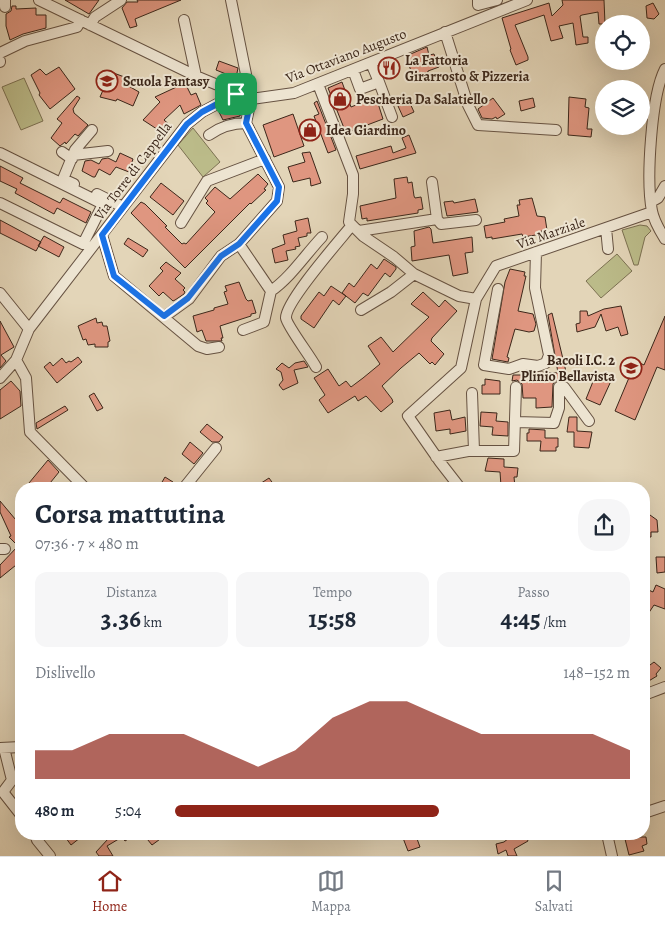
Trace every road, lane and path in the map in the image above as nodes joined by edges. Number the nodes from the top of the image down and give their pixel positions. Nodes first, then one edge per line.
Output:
1 (120, 0) edge
2 (231, 0) edge
3 (478, 0) edge
4 (527, 0) edge
5 (43, 1) edge
6 (502, 4) edge
7 (81, 20) junction
8 (184, 20) dead end
9 (50, 29) dead end
10 (445, 32) junction
11 (0, 53) edge
12 (371, 63) junction
13 (665, 69) edge
14 (353, 70) junction
15 (196, 76) junction
16 (379, 82) junction
17 (318, 84) junction
18 (236, 94) junction
19 (251, 99) junction
20 (392, 118) dead end
21 (246, 123) junction
22 (92, 130) dead end
23 (556, 130) dead end
24 (209, 135) dead end
25 (108, 151) dead end
26 (62, 152) dead end
27 (0, 153) edge
28 (72, 157) junction
29 (264, 159) junction
30 (432, 182) dead end
31 (665, 186) edge
32 (0, 203) edge
33 (123, 207) junction
34 (652, 207) junction
35 (436, 219) junction
36 (476, 220) dead end
37 (181, 223) dead end
38 (355, 228) junction
39 (606, 228) junction
40 (102, 235) junction
41 (322, 237) dead end
42 (665, 239) edge
43 (239, 244) junction
44 (608, 249) dead end
45 (536, 252) junction
46 (414, 274) junction
47 (498, 289) dead end
48 (271, 291) junction
49 (0, 293) edge
50 (476, 299) junction
51 (361, 310) dead end
52 (164, 316) junction
53 (29, 329) junction
54 (243, 330) dead end
55 (219, 347) dead end
56 (16, 360) junction
57 (316, 366) dead end
58 (0, 378) edge
59 (516, 387) dead end
60 (472, 393) dead end
61 (590, 421) dead end
62 (515, 422) junction
63 (216, 448) dead end
64 (474, 451) junction
65 (436, 457) junction
66 (79, 482) edge
67 (189, 482) edge
68 (456, 482) edge
69 (665, 687) edge
70 (650, 693) edge
71 (15, 747) edge
72 (2, 748) edge
73 (665, 806) edge
74 (15, 807) edge
75 (650, 811) edge
76 (37, 840) edge
77 (608, 840) edge
78 (50, 856) edge
79 (612, 856) edge

1 - 7 street
2 - 19 street
3 - 6 street
4 - 6 street, Via Ottaviano Augusto
5 - 7 street, Via Ottaviano Augusto
6 - 10 street, Via Ottaviano Augusto
7 - 9 street
7 - 11 street
7 - 15 street, Via Ottaviano Augusto
8 - 15 street
10 - 12 street, Via Ottaviano Augusto
10 - 23 street
12 - 14 street, Via Ottaviano Augusto
12 - 16 street
13 - 34 street
14 - 16 street
14 - 17 street, Via Ottaviano Augusto
15 - 18 street, Via Ottaviano Augusto
16 - 20 street
17 - 19 street, Via Ottaviano Augusto
17 - 38 street
18 - 19 street, Via Ottaviano Augusto
18 - 33 street, Via Torre di Cappella
19 - 21 street
21 - 24 street
21 - 29 street
22 - 28 street
25 - 28 street
26 - 28 street
27 - 32 street
28 - 33 street
29 - 37 street
29 - 43 street
30 - 35 street
31 - 34 street
33 - 40 street, Via Torre di Cappella
34 - 39 street, Via Marziale
34 - 42 street
35 - 36 street
35 - 38 street
38 - 46 street
38 - 57 street
39 - 44 street
39 - 45 street, Via Marziale
40 - 52 street
40 - 53 street, Via Torre di Cappella
41 - 48 street
43 - 48 street
43 - 52 street
45 - 47 street
45 - 50 street, Via Marziale
46 - 50 street
46 - 51 street
48 - 54 street
49 - 53 street
50 - 65 street, Via Marziale
52 - 55 street
53 - 56 street, Via Torre di Cappella
56 - 58 street, Via Torre di Cappella
56 - 66 street
59 - 62 street
60 - 64 street
61 - 62 street
62 - 64 street
63 - 67 street
64 - 65 street
65 - 68 street, Via Marziale
69 - 70 street
71 - 72 street
72 - 74 street
73 - 75 street
76 - 78 street
77 - 79 street

